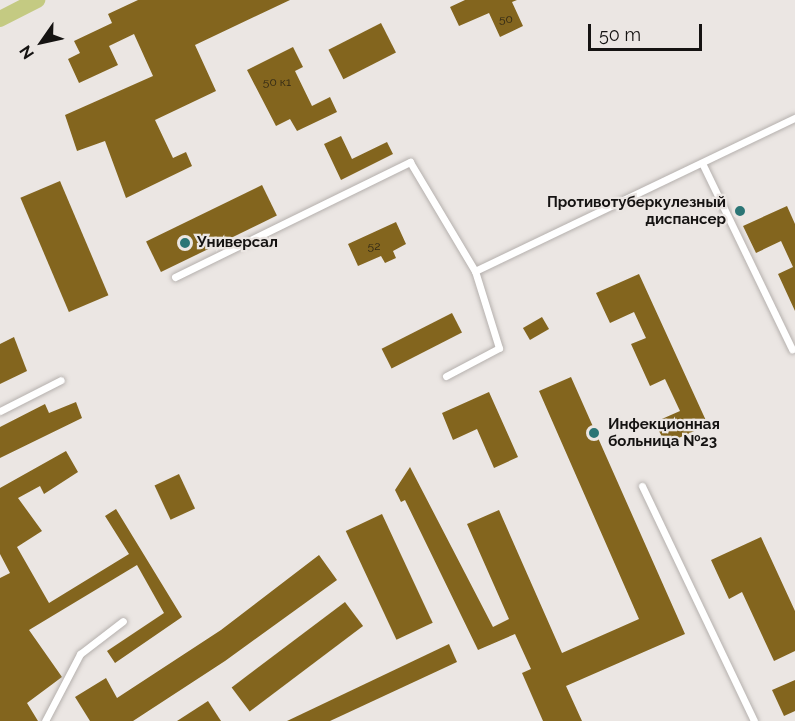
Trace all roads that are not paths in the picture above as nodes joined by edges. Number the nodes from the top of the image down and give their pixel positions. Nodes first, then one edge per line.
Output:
1 (795, 118) edge
2 (702, 163) junction
3 (475, 271) junction
4 (176, 277) dead end
5 (792, 349) dead end
6 (446, 376) dead end
7 (61, 380) dead end
8 (0, 411) edge
9 (642, 486) dead end
10 (123, 621) dead end
11 (45, 721) edge
12 (754, 721) edge

1 - 2 lane
2 - 3 lane
2 - 5 lane
3 - 4 lane
3 - 6 lane
7 - 8 lane
9 - 12 lane
10 - 11 lane

